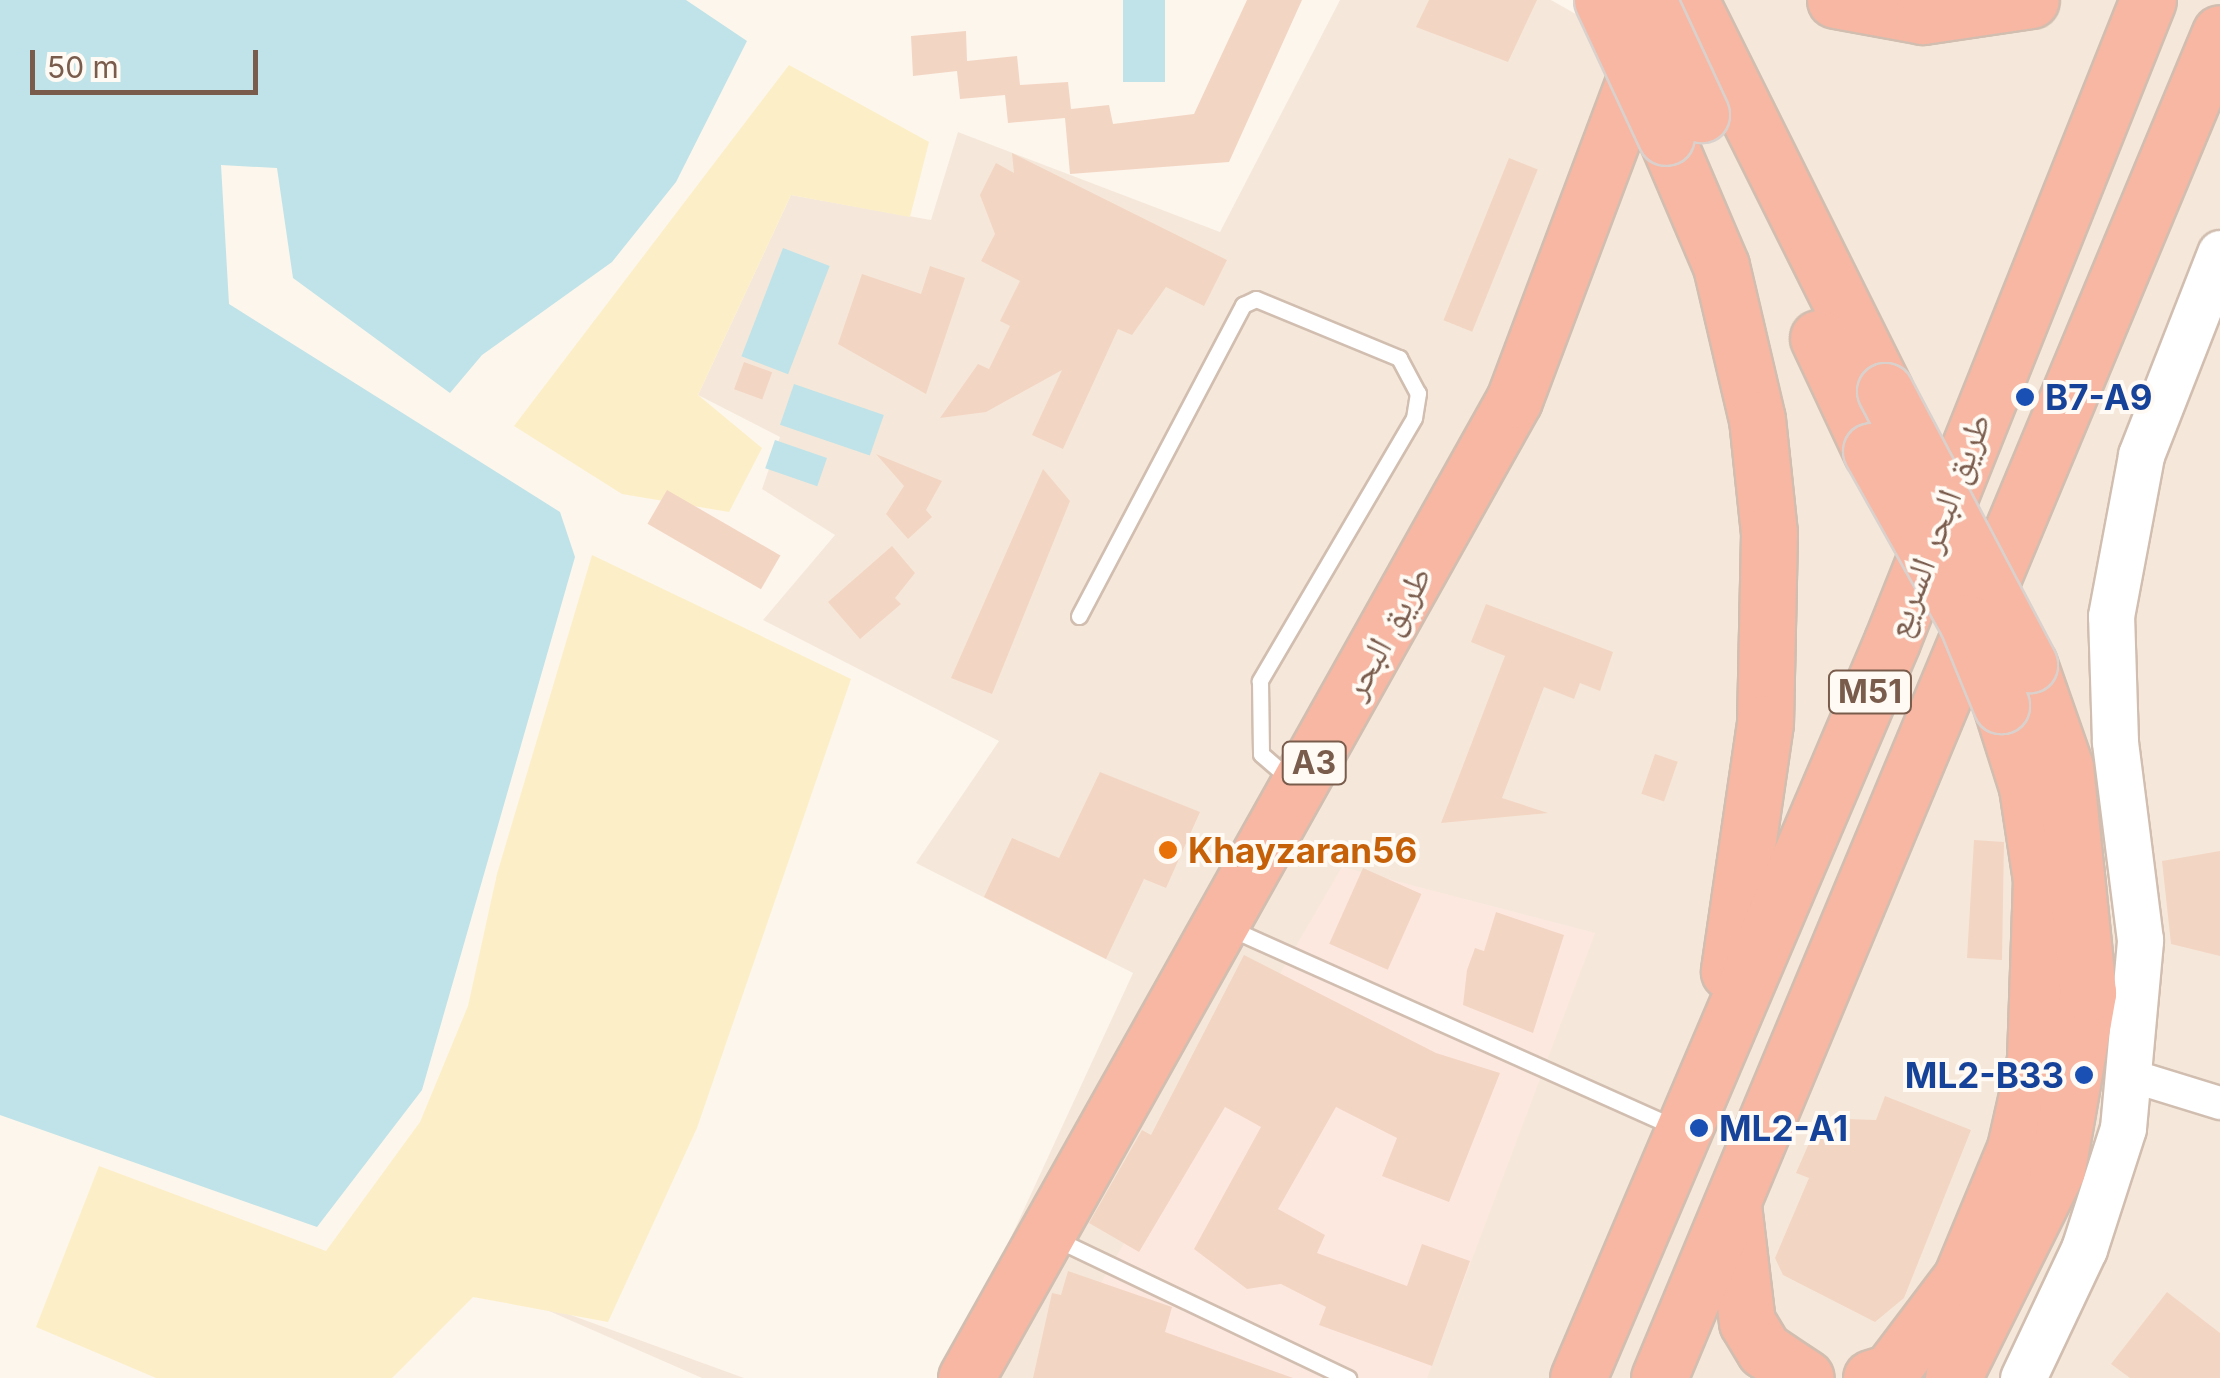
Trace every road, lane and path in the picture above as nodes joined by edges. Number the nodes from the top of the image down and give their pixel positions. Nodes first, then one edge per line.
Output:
1 (1602, 0) edge
2 (1835, 0) edge
3 (2031, 0) edge
4 (2148, 0) edge
5 (1659, 3) edge
6 (2220, 33) edge
7 (1660, 126) junction
8 (2220, 253) edge
9 (1078, 616) dead end
10 (2015, 684) junction
11 (1300, 788) junction
12 (1224, 926) junction
13 (1718, 1044) junction
14 (2132, 1076) junction
15 (2220, 1103) edge
16 (1679, 1130) junction
17 (1733, 1191) junction
18 (1047, 1234) junction
19 (2025, 1377) edge
20 (966, 1378) edge
21 (1348, 1378) edge
22 (1578, 1378) edge
23 (1659, 1378) edge
24 (1806, 1378) edge
25 (1872, 1378) edge
26 (1952, 1378) edge

1 - 7 highway, bridge
2 - 3 highway
4 - 13 highway, طريق البحر السريع / M51
5 - 7 highway, bridge
5 - 7 highway, A3
5 - 10 highway, bridge
6 - 17 highway, طريق البحر السريع / M51
7 - 10 highway, bridge
7 - 11 highway, طريق البحر / A3
7 - 13 highway
8 - 14 street
9 - 11 lane
10 - 25 highway
10 - 26 highway
11 - 12 highway, طريق البحر / A3
12 - 16 lane
12 - 18 highway, طريق البحر / A3
13 - 16 highway, طريق البحر السريع / M51
14 - 15 street
14 - 19 street
16 - 22 highway, طريق البحر السريع / M51
17 - 23 highway, طريق البحر السريع / M51
17 - 24 highway
18 - 20 highway, طريق البحر / A3
18 - 21 lane

